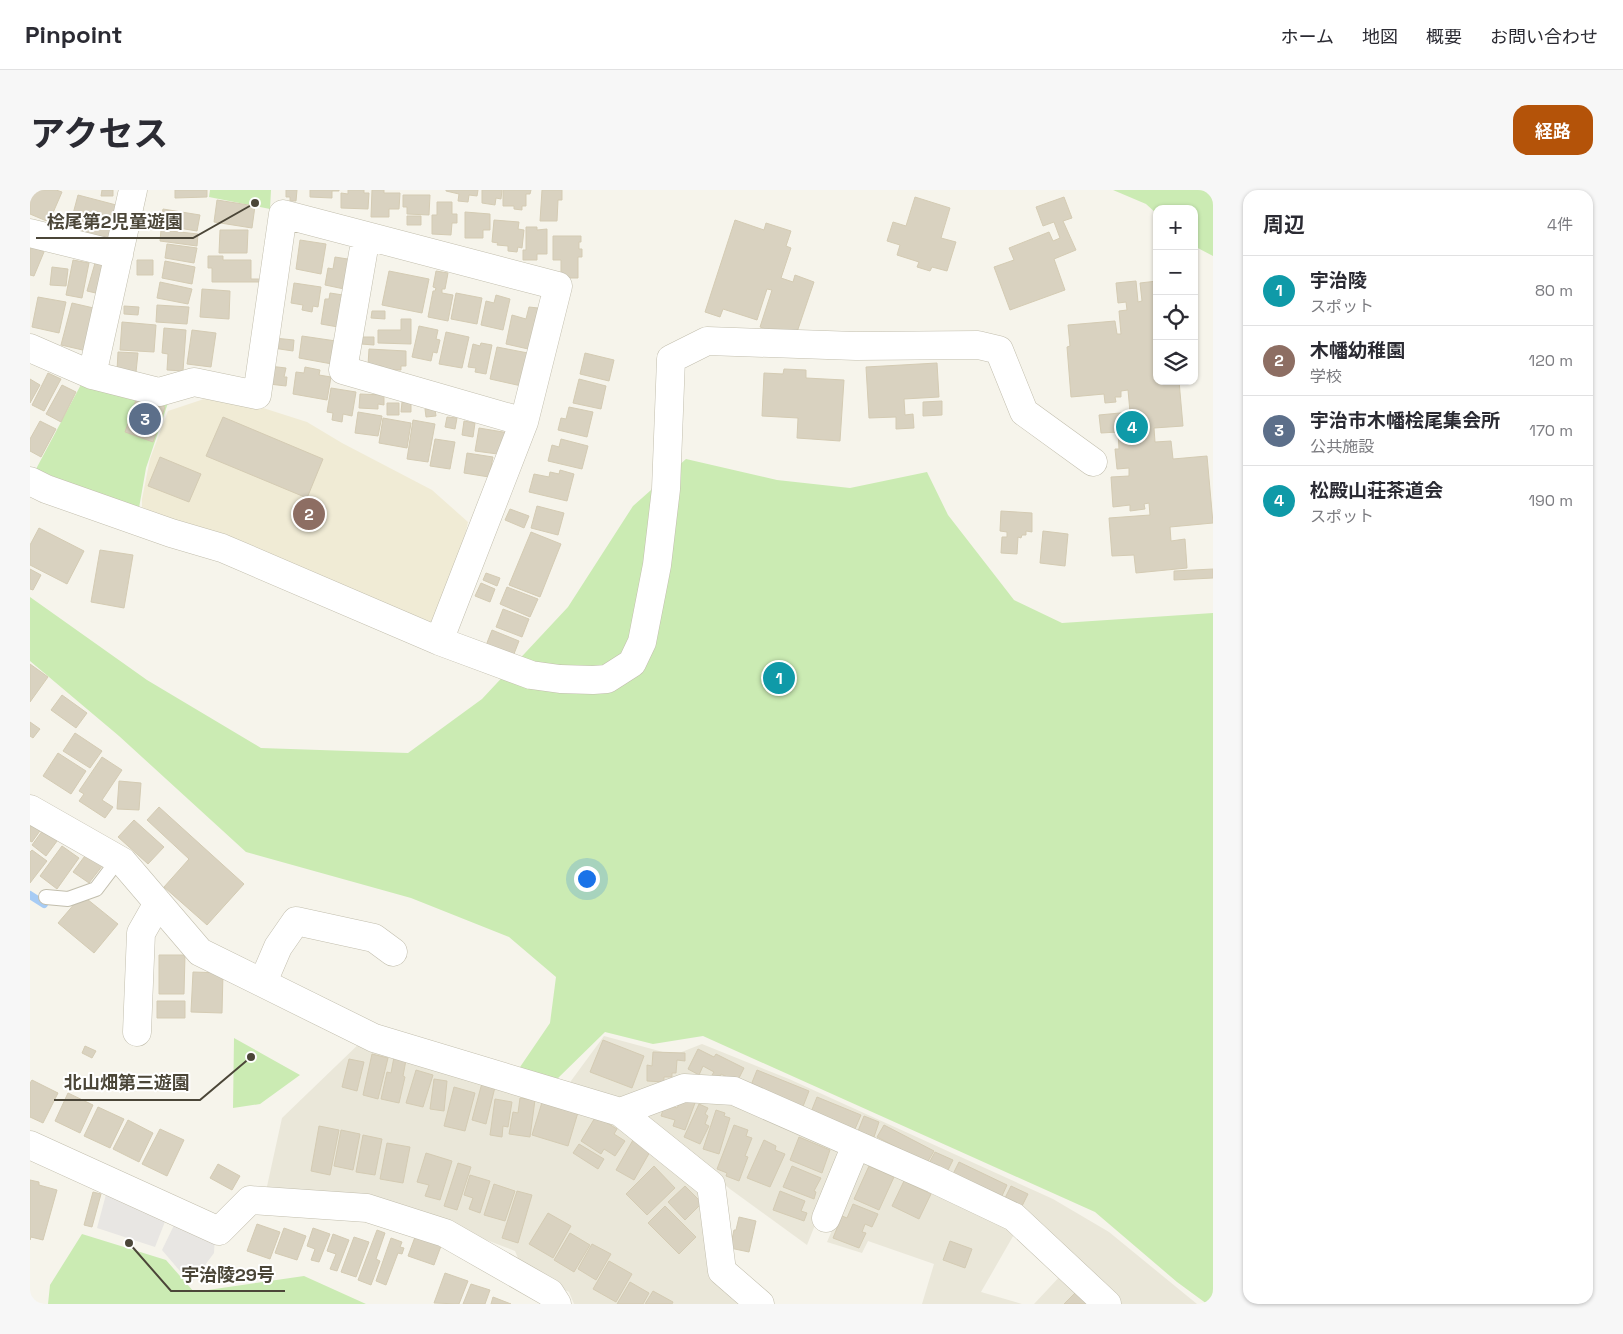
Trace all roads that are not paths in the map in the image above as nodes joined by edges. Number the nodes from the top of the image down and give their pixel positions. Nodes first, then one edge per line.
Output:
1 (133, 190) edge
2 (30, 233) edge
3 (366, 236) junction
4 (118, 255) junction
5 (30, 348) edge
6 (92, 375) junction
7 (524, 422) junction
8 (1093, 462) dead end
9 (30, 481) edge
10 (438, 641) junction
11 (30, 809) edge
12 (118, 860) junction
13 (46, 897) dead end
14 (158, 903) junction
15 (393, 952) dead end
16 (263, 982) junction
17 (137, 1032) dead end
18 (620, 1112) junction
19 (30, 1145) edge
20 (856, 1145) junction
21 (826, 1218) dead end
22 (557, 1304) edge
23 (760, 1304) edge
24 (1107, 1304) edge

1 - 4 street
2 - 4 street
3 - 6 street
3 - 7 street
3 - 7 street
4 - 6 street
5 - 6 street
7 - 10 street
8 - 10 street
9 - 10 street
11 - 12 street
12 - 13 lane
12 - 14 street
14 - 16 street
14 - 17 street
15 - 16 street
16 - 18 street
18 - 20 street
18 - 23 street
19 - 22 street
20 - 21 street
20 - 24 street

